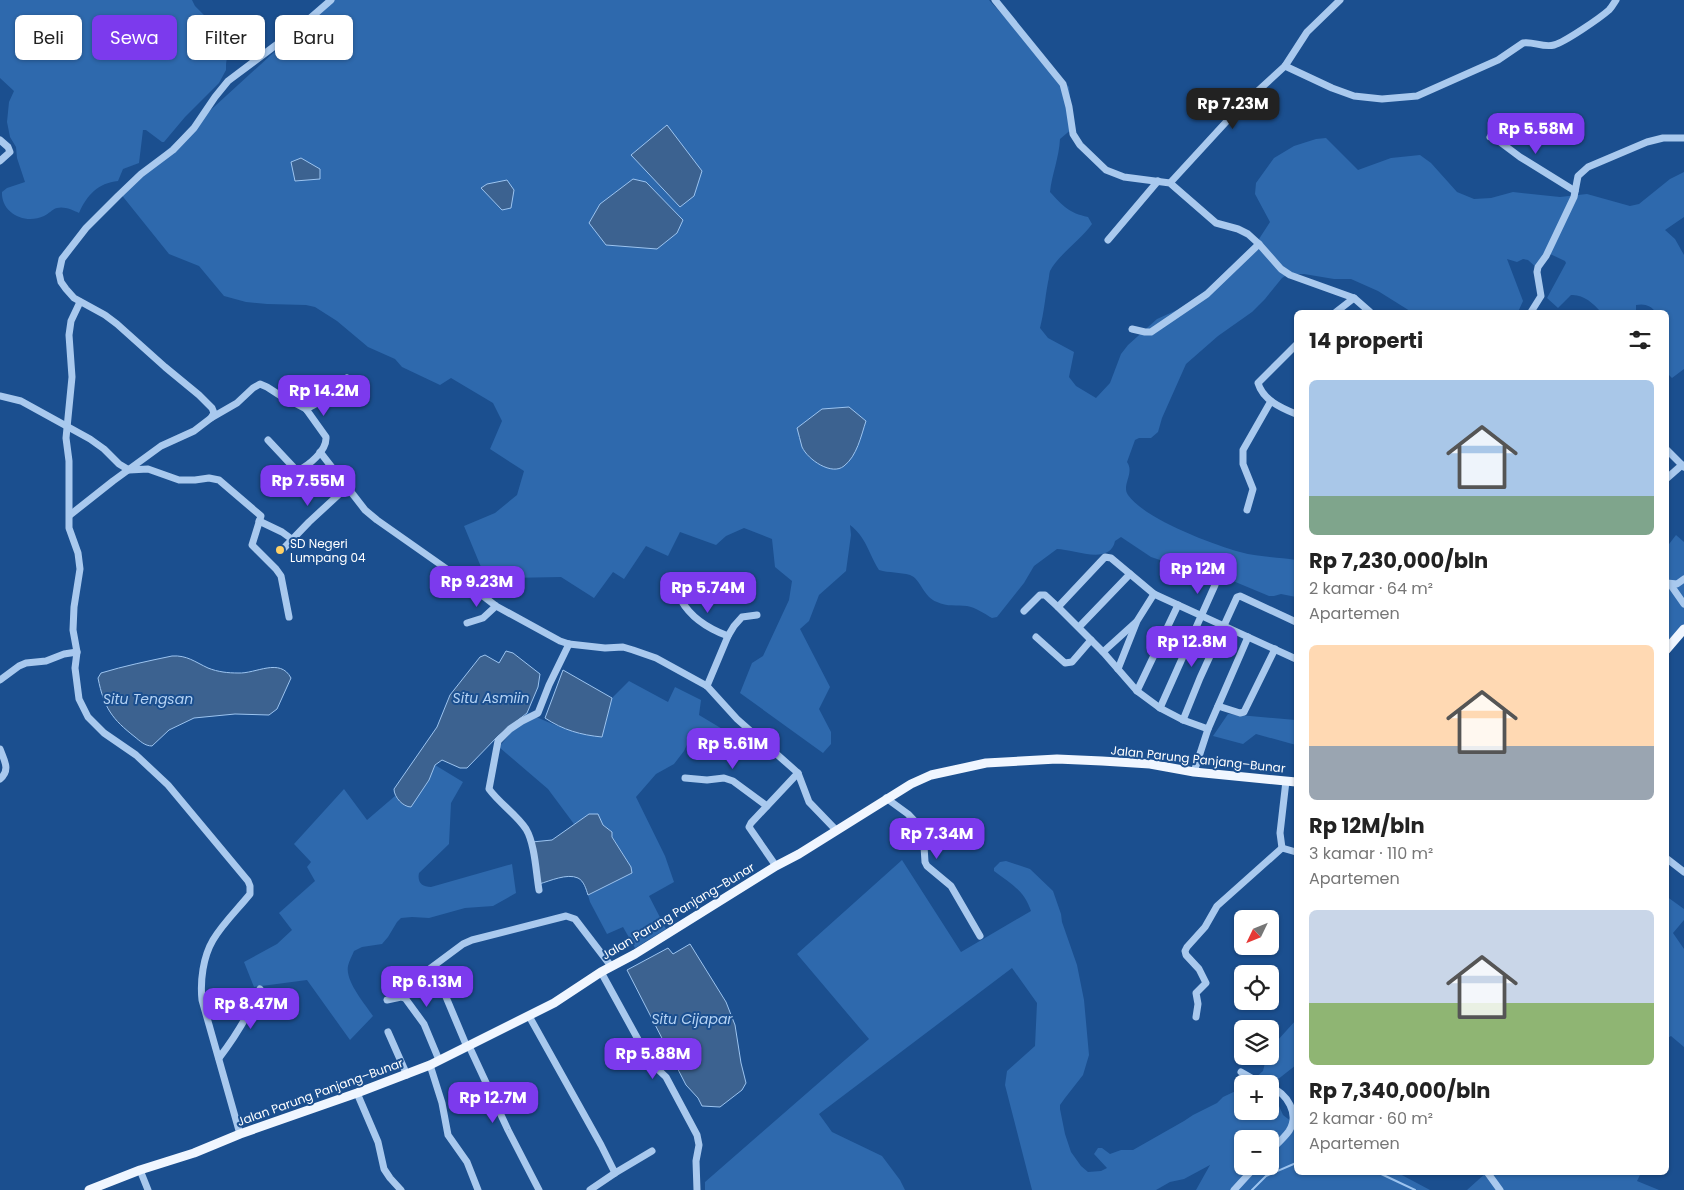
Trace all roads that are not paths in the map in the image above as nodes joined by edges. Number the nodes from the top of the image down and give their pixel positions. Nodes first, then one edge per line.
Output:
1 (331, 0) edge
2 (995, 0) edge
3 (1340, 0) edge
4 (1616, 0) edge
5 (1285, 66) junction
6 (1490, 137) dead end
7 (1684, 138) edge
8 (0, 140) edge
9 (0, 161) edge
10 (1158, 181) junction
11 (1170, 183) junction
12 (1574, 191) junction
13 (1108, 240) dead end
14 (1259, 244) junction
15 (1354, 298) junction
16 (80, 302) junction
17 (1339, 310) edge
18 (1368, 310) edge
19 (1532, 310) edge
20 (1132, 329) dead end
21 (1294, 347) edge
22 (347, 378) dead end
23 (0, 396) edge
24 (1271, 401) junction
25 (306, 409) junction
26 (1294, 413) edge
27 (211, 418) junction
28 (66, 425) junction
29 (268, 440) dead end
30 (1669, 451) edge
31 (320, 452) junction
32 (1683, 466) edge
33 (130, 470) junction
34 (1669, 477) edge
35 (348, 486) junction
36 (1248, 510) dead end
37 (70, 515) junction
38 (259, 520) junction
39 (293, 540) junction
40 (284, 548) dead end
41 (1130, 574) junction
42 (1684, 579) edge
43 (1669, 583) edge
44 (1669, 584) edge
45 (1215, 585) dead end
46 (1154, 594) junction
47 (681, 600) dead end
48 (1684, 604) edge
49 (1178, 605) junction
50 (496, 606) junction
51 (1058, 607) junction
52 (1024, 611) dead end
53 (757, 615) dead end
54 (1201, 616) junction
55 (290, 617) dead end
56 (1137, 621) junction
57 (1294, 621) edge
58 (467, 623) dead end
59 (1223, 625) junction
60 (1079, 628) junction
61 (1684, 630) edge
62 (728, 636) junction
63 (1036, 637) dead end
64 (1248, 637) junction
65 (1091, 640) junction
66 (569, 644) junction
67 (1669, 647) edge
68 (1275, 649) junction
69 (77, 652) junction
70 (1103, 652) junction
71 (1294, 658) edge
72 (1118, 669) junction
73 (0, 680) edge
74 (707, 686) junction
75 (1137, 691) junction
76 (1218, 706) junction
77 (1160, 708) junction
78 (1183, 720) junction
79 (1208, 729) junction
80 (0, 749) edge
81 (1194, 772) junction
82 (798, 774) junction
83 (685, 778) dead end
84 (0, 779) edge
85 (1286, 782) junction
86 (1294, 782) edge
87 (886, 798) junction
88 (767, 806) junction
89 (836, 830) junction
90 (1282, 848) junction
91 (1294, 851) edge
92 (1669, 860) edge
93 (776, 866) junction
94 (1684, 872) edge
95 (540, 890) dead end
96 (980, 936) dead end
97 (612, 966) junction
98 (601, 972) junction
99 (424, 974) dead end
100 (260, 988) dead end
101 (446, 997) dead end
102 (387, 1000) dead end
103 (528, 1016) junction
104 (1196, 1017) dead end
105 (388, 1032) dead end
106 (468, 1047) junction
107 (218, 1058) junction
108 (439, 1060) junction
109 (430, 1065) junction
110 (1241, 1072) dead end
111 (407, 1075) junction
112 (1246, 1075) edge
113 (357, 1093) junction
114 (1279, 1093) edge
115 (1294, 1105) edge
116 (240, 1134) junction
117 (1279, 1142) edge
118 (652, 1151) dead end
119 (140, 1170) junction
120 (615, 1173) junction
121 (1248, 1175) edge
122 (1489, 1175) edge
123 (89, 1190) edge
124 (148, 1190) edge
125 (401, 1190) edge
126 (478, 1190) edge
127 (539, 1190) edge
128 (591, 1190) edge
129 (696, 1190) edge
130 (1234, 1190) edge
131 (1500, 1190) edge

1 - 16 street
2 - 10 street
3 - 5 street
4 - 5 street
5 - 11 street
6 - 12 street
7 - 12 street
8 - 9 street
10 - 11 street
10 - 13 street
11 - 14 street
12 - 19 street
14 - 15 street
14 - 20 street
15 - 17 street
15 - 18 street
16 - 27 street
16 - 28 street
21 - 24 street
22 - 25 street
23 - 28 street
24 - 26 street
24 - 36 street
25 - 27 street
25 - 31 street
27 - 33 street
28 - 33 street
28 - 37 street
29 - 31 street
30 - 32 street
31 - 35 street
32 - 34 street
33 - 37 street
33 - 38 street
35 - 39 street
35 - 50 street
37 - 69 street
38 - 39 street
38 - 55 street
39 - 40 street
41 - 46 street
41 - 51 street
41 - 60 street
42 - 43 street
44 - 48 street
45 - 54 street
46 - 49 street
46 - 56 street
47 - 62 street
49 - 54 street
49 - 75 street
50 - 58 street
50 - 66 street
51 - 52 street
51 - 60 street
53 - 62 street
54 - 59 street
54 - 77 street
56 - 70 street
56 - 72 street
57 - 59 street
59 - 64 street
59 - 78 street
60 - 65 street
61 - 67 main road
62 - 74 street
63 - 65 street
64 - 68 street
64 - 76 street
65 - 70 street
66 - 74 street
66 - 95 street
68 - 71 street
68 - 76 street
69 - 73 street
69 - 107 street
70 - 72 street
72 - 75 street
74 - 82 street
75 - 77 street
76 - 79 street
77 - 78 street
78 - 79 street
79 - 81 street
80 - 84 street
81 - 85 main road, Jalan Parung Panjang–Bunar
81 - 87 main road, Jalan Parung Panjang–Bunar
82 - 88 street
82 - 89 street
83 - 88 street
85 - 86 main road, Jalan Parung Panjang–Bunar
85 - 90 street
87 - 89 main road, Jalan Parung Panjang–Bunar
87 - 96 street
88 - 93 street
89 - 93 main road, Jalan Parung Panjang–Bunar
90 - 91 street
90 - 104 street
92 - 94 street
93 - 97 main road, Jalan Parung Panjang–Bunar
97 - 98 main road, Jalan Parung Panjang–Bunar
97 - 99 street
98 - 103 main road, Jalan Parung Panjang–Bunar
98 - 129 street
100 - 107 street
101 - 106 street
102 - 108 street
103 - 106 main road, Jalan Parung Panjang–Bunar
103 - 120 street
105 - 111 street
106 - 108 main road, Jalan Parung Panjang–Bunar
106 - 127 street
107 - 116 street
108 - 109 main road, Jalan Parung Panjang–Bunar
109 - 111 main road, Jalan Parung Panjang–Bunar
109 - 126 street
110 - 112 street
111 - 113 main road, Jalan Parung Panjang–Bunar
113 - 116 main road, Jalan Parung Panjang–Bunar
113 - 125 street
114 - 115 street
115 - 117 street
116 - 119 main road, Jalan Parung Panjang–Bunar
118 - 120 street
119 - 123 main road, Jalan Parung Panjang–Bunar
119 - 124 street
120 - 128 street
121 - 130 street
122 - 131 street

